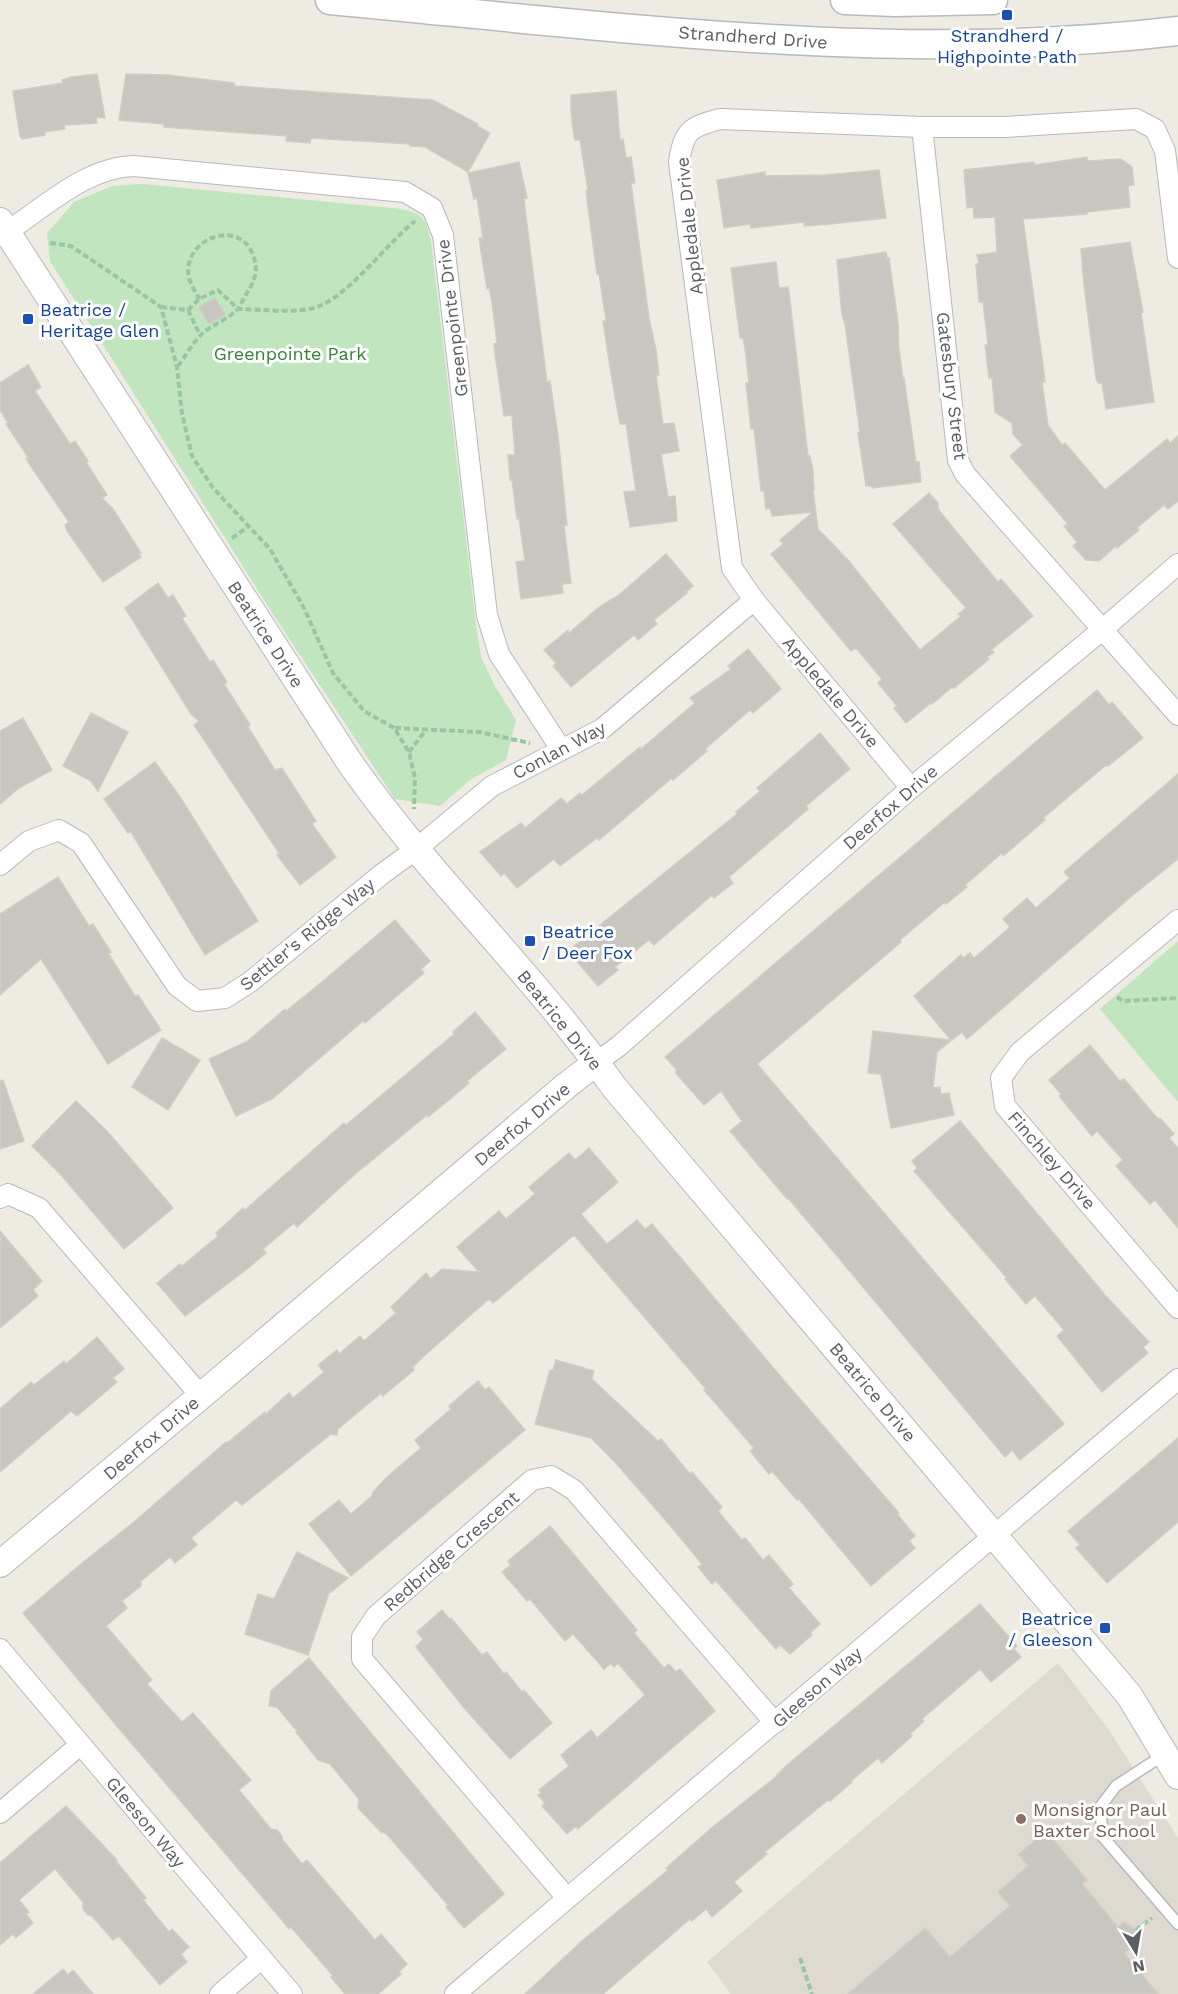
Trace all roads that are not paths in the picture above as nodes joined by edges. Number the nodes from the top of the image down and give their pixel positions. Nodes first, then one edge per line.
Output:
1 (330, 0) edge
2 (845, 0) edge
3 (993, 0) edge
4 (1178, 31) edge
5 (922, 127) junction
6 (2, 230) edge
7 (1178, 258) edge
8 (1178, 564) edge
9 (754, 600) junction
10 (1102, 630) junction
11 (1178, 716) edge
12 (561, 749) junction
13 (910, 789) junction
14 (416, 850) junction
15 (0, 865) edge
16 (1178, 920) edge
17 (597, 1062) junction
18 (0, 1198) edge
19 (1178, 1308) edge
20 (1178, 1379) edge
21 (201, 1396) junction
22 (994, 1535) junction
23 (0, 1564) edge
24 (0, 1649) edge
25 (775, 1723) junction
26 (80, 1744) junction
27 (1172, 1765) edge
28 (0, 1813) edge
29 (567, 1898) junction
30 (1178, 1924) edge
31 (262, 1958) junction
32 (220, 1994) edge
33 (292, 1994) edge
34 (455, 1994) edge

1 - 4 main road, Strandherd Drive
2 - 3 main road
5 - 7 street, Appledale Drive
5 - 9 street, Appledale Drive
5 - 10 street, Gatesbury Street
6 - 12 street, Greenpointe Drive
6 - 14 street, Beatrice Drive
8 - 10 street, Deerfox Drive
9 - 12 street, Conlan Way
9 - 13 street, Appledale Drive
10 - 11 street, Gatesbury Street
10 - 13 street, Deerfox Drive
12 - 14 street, Conlan Way
13 - 17 street, Deerfox Drive
14 - 15 street, Settler's Ridge Way
14 - 17 street, Beatrice Drive
16 - 19 street, Finchley Drive
17 - 21 street, Deerfox Drive
17 - 22 street, Beatrice Drive
18 - 21 street
20 - 22 street, Gleeson Way
21 - 23 street, Deerfox Drive
22 - 25 street, Gleeson Way
22 - 27 street, Beatrice Drive
24 - 26 street, Gleeson Way
25 - 29 street, Gleeson Way
25 - 29 street, Redbridge Crescent
26 - 28 street
26 - 31 street, Gleeson Way
27 - 30 lane
29 - 34 street, Gleeson Way
31 - 32 street
31 - 33 street, Gleeson Way

